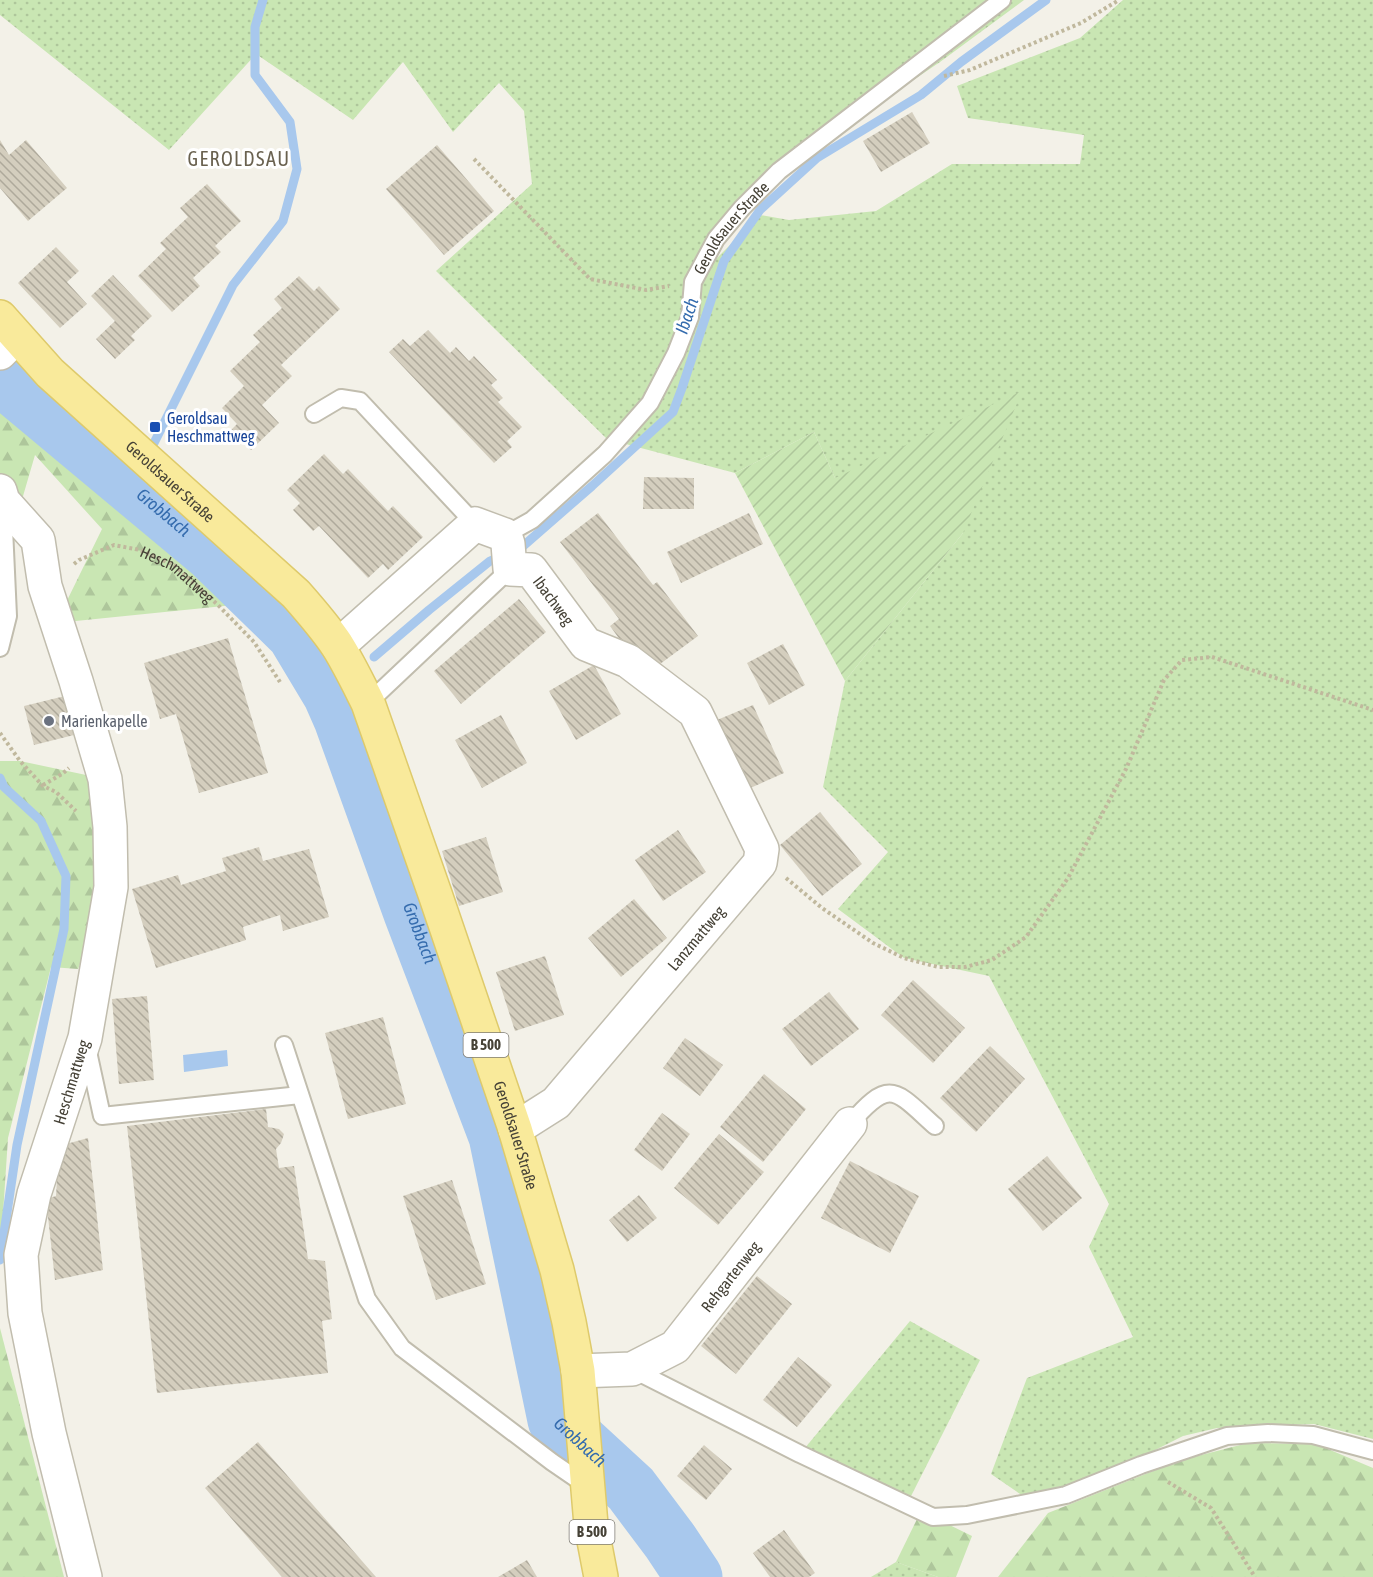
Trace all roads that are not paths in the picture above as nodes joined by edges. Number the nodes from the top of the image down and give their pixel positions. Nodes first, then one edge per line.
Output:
1 (1002, 0) edge
2 (5, 336) edge
3 (314, 414) dead end
4 (2, 496) edge
5 (475, 524) junction
6 (508, 552) junction
7 (338, 646) junction
8 (0, 648) edge
9 (368, 703) junction
10 (760, 863) joint
11 (85, 1038) junction
12 (284, 1045) dead end
13 (300, 1095) junction
14 (850, 1124) joint
15 (935, 1126) dead end
16 (515, 1129) junction
17 (632, 1369) junction
18 (578, 1382) junction
19 (1373, 1451) edge
20 (587, 1486) junction
21 (85, 1577) edge
22 (601, 1577) edge

1 - 6 lane, Geroldsauer Straße
2 - 7 main road, Geroldsauer Straße / B 500
3 - 5 lane
4 - 8 lane, Heschmattweg
4 - 11 street, Heschmattweg
5 - 6 street
5 - 7 street
6 - 9 lane
6 - 10 street, Ibachweg
7 - 9 main road, Geroldsauer Straße / B 500
9 - 16 main road, Geroldsauer Straße / B 500
10 - 16 street, Lanzmattweg
11 - 13 lane
11 - 21 street, Heschmattweg
12 - 13 lane
13 - 20 lane
14 - 15 lane
14 - 17 street, Rehgartenweg
16 - 18 main road, Geroldsauer Straße / B 500
17 - 18 street, Rehgartenweg
17 - 19 lane
18 - 20 main road, Geroldsauer Straße / B 500
20 - 22 main road, Geroldsauer Straße / B 500

